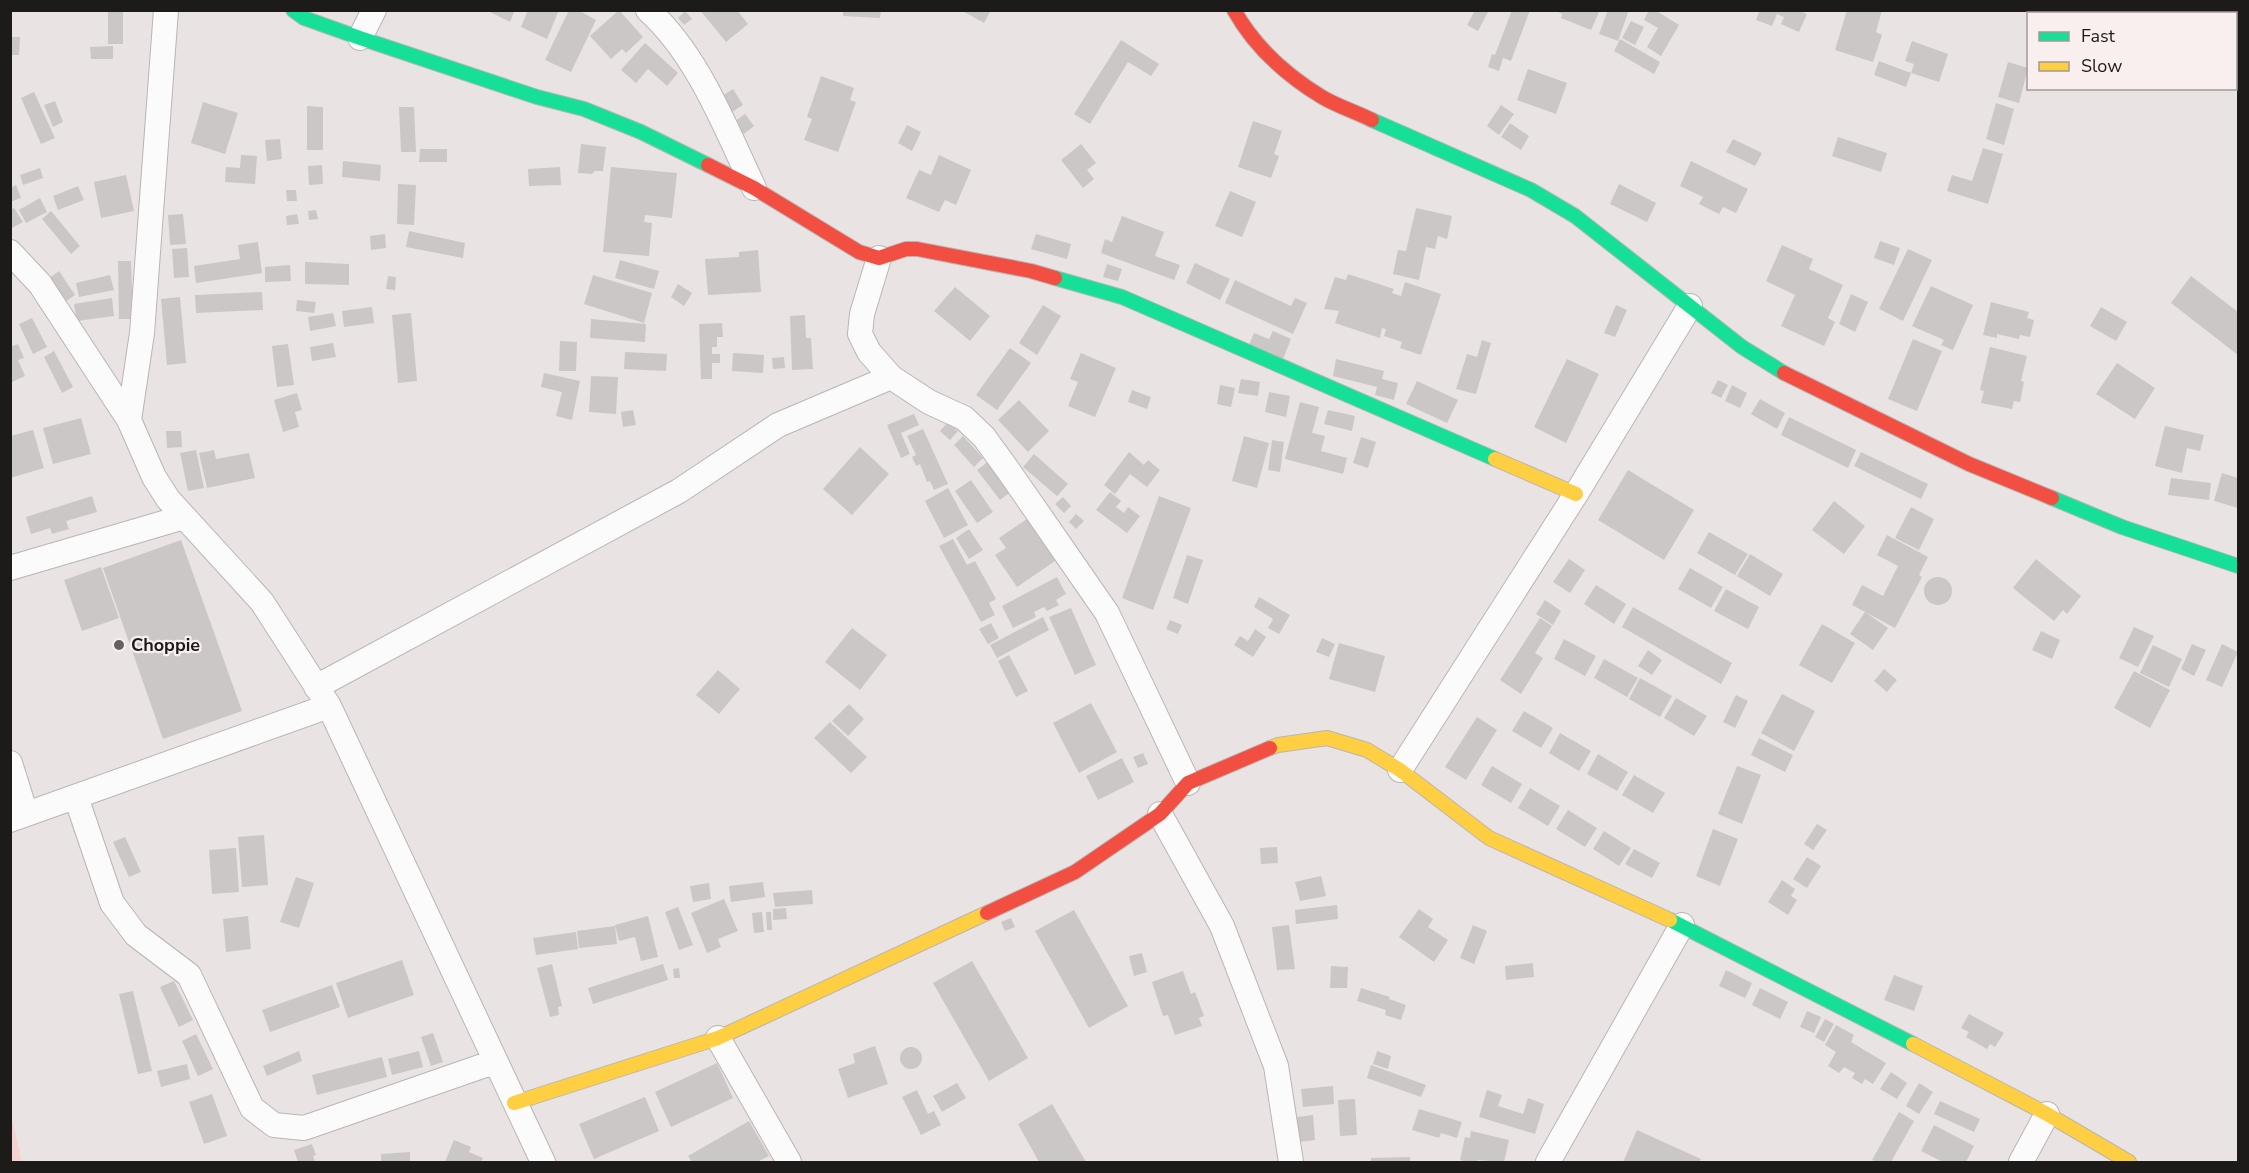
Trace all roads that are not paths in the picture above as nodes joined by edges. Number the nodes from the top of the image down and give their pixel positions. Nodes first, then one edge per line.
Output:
1 (166, 10) edge
2 (293, 10) edge
3 (374, 10) edge
4 (1234, 10) edge
5 (649, 11) edge
6 (360, 38) junction
7 (754, 188) junction
8 (10, 252) edge
9 (879, 258) junction
10 (1690, 306) junction
11 (891, 377) junction
12 (129, 420) junction
13 (1576, 494) junction
14 (184, 517) junction
15 (2238, 567) edge
16 (10, 568) edge
17 (322, 696) junction
18 (10, 763) edge
19 (1400, 770) junction
20 (1188, 783) junction
21 (76, 797) junction
22 (1160, 814) junction
23 (18, 817) edge
24 (1682, 925) junction
25 (718, 1038) junction
26 (494, 1062) junction
27 (513, 1102) junction
28 (2047, 1114) junction
29 (543, 1162) edge
30 (789, 1162) edge
31 (1291, 1162) edge
32 (1548, 1162) edge
33 (2021, 1162) edge
34 (2129, 1162) edge

1 - 12 street
2 - 6 street
3 - 6 street
4 - 10 street
5 - 7 street
6 - 7 street
7 - 9 street
8 - 12 street
9 - 11 street
9 - 13 street
10 - 13 street
10 - 15 street
11 - 17 street
11 - 20 street
12 - 14 street
13 - 19 street
14 - 16 street
14 - 17 street
17 - 21 street
17 - 26 street
18 - 23 street
19 - 20 street
19 - 24 street
20 - 22 street
21 - 23 street
21 - 26 street
22 - 25 street
22 - 31 street
24 - 28 street
24 - 32 street
25 - 27 street
25 - 30 street
26 - 27 street
27 - 29 street
28 - 33 street
28 - 34 street

